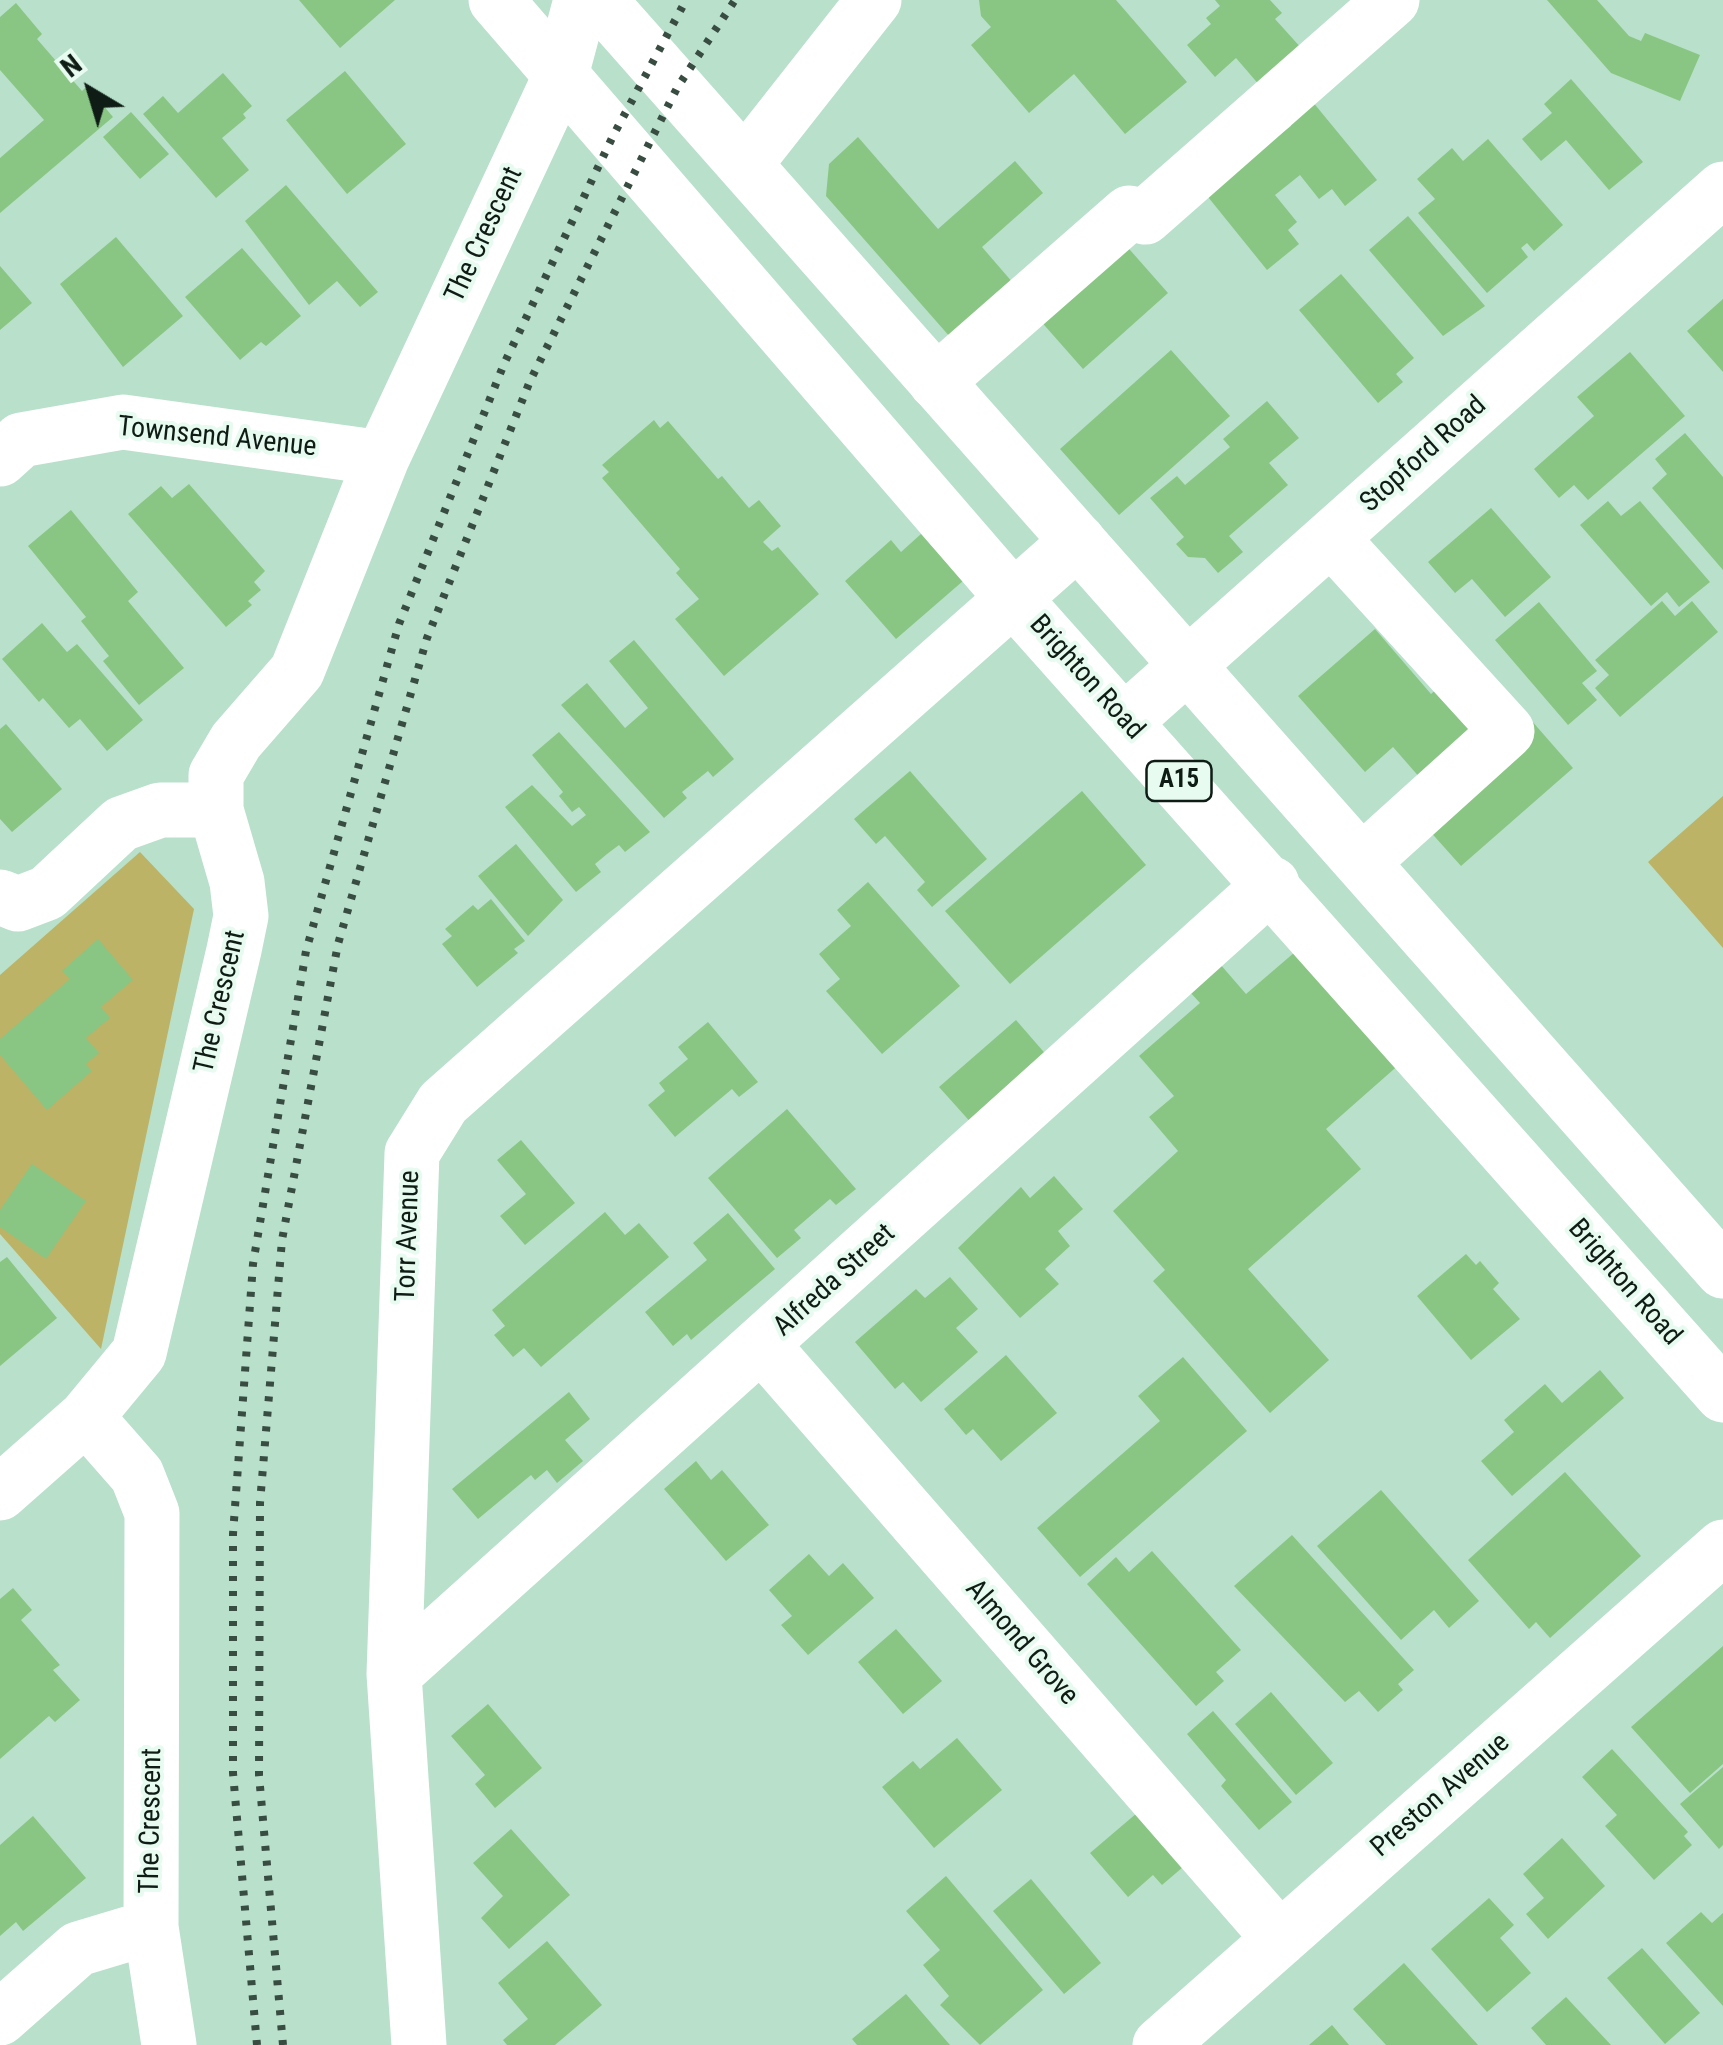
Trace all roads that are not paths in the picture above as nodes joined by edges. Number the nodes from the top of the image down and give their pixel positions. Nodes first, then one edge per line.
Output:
1 (496, 0) edge
2 (582, 0) edge
3 (599, 0) edge
4 (874, 0) edge
5 (1392, 0) edge
6 (562, 75) junction
7 (744, 164) junction
8 (1723, 189) edge
9 (936, 382) junction
10 (382, 458) junction
11 (0, 459) edge
12 (1331, 538) junction
13 (1078, 541) junction
14 (1013, 598) junction
15 (1190, 665) junction
16 (1126, 721) junction
17 (216, 810) junction
18 (1362, 861) junction
19 (1272, 884) junction
20 (0, 897) edge
21 (1723, 1271) edge
22 (763, 1346) junction
23 (1723, 1395) edge
24 (86, 1417) junction
25 (0, 1492) edge
26 (1723, 1547) edge
27 (394, 1674) junction
28 (151, 1928) junction
29 (1280, 1939) junction
30 (0, 2018) edge
31 (169, 2045) edge
32 (419, 2045) edge
33 (1160, 2045) edge

1 - 6 street, Brighton Road / A15
2 - 6 street, The Crescent
3 - 7 street
4 - 7 street
5 - 9 street
6 - 10 street, The Crescent
6 - 14 street, Brighton Road / A15
7 - 9 street
8 - 12 street, Stopford Road
9 - 13 street
10 - 11 street, Townsend Avenue
10 - 17 street, The Crescent
12 - 15 street, Stopford Road
12 - 18 street
13 - 14 street, Torr Avenue
13 - 15 street
14 - 16 street, Brighton Road / A15
14 - 27 street, Torr Avenue
15 - 16 street, Stopford Road
15 - 18 street
16 - 19 street, Brighton Road / A15
17 - 20 street
17 - 24 street, The Crescent
18 - 21 street
19 - 22 street, Alfreda Street
19 - 23 street, Brighton Road / A15
22 - 27 street, Alfreda Street
22 - 29 street, Almond Grove
24 - 25 street
24 - 28 street, The Crescent
26 - 29 street, Preston Avenue
27 - 32 street, Torr Avenue
28 - 30 street
28 - 31 street, The Crescent
29 - 33 street, Preston Avenue

